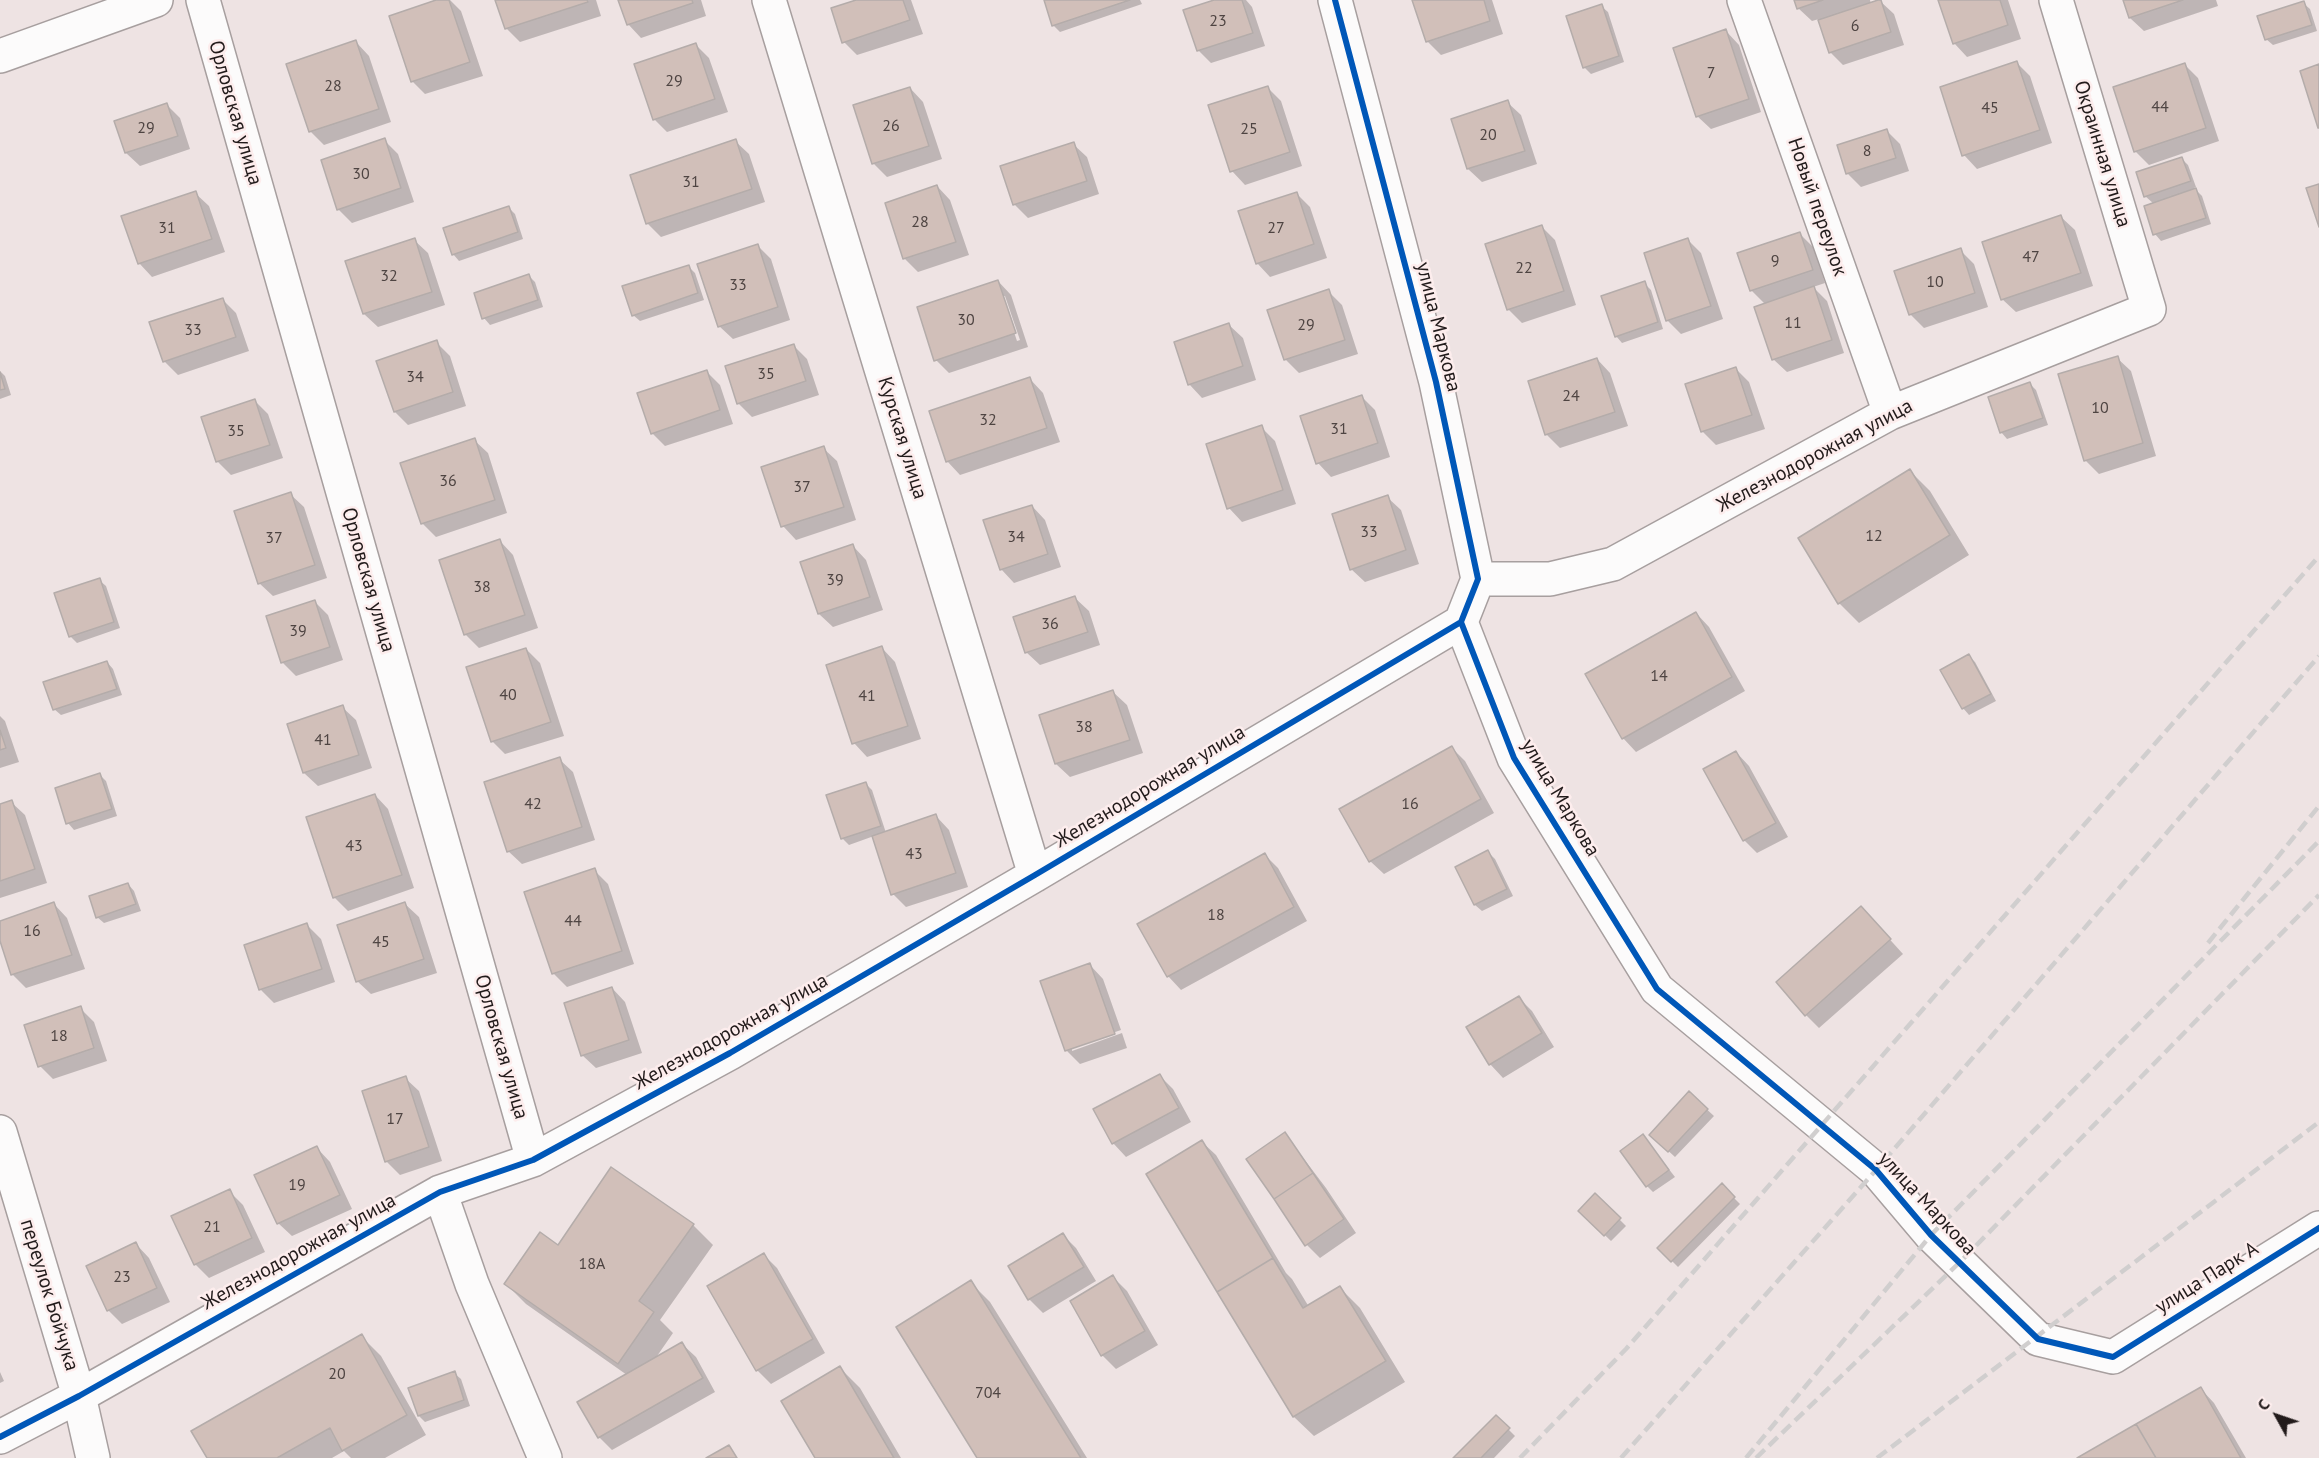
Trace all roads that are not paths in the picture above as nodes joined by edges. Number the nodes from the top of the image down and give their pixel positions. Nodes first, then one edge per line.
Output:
1 (156, 0) edge
2 (203, 0) edge
3 (769, 0) edge
4 (1335, 0) edge
5 (1744, 0) edge
6 (2056, 0) edge
7 (0, 56) edge
8 (2149, 309) joint
9 (1890, 413) junction
10 (1478, 579) junction
11 (1461, 622) junction
12 (1035, 875) junction
13 (0, 1132) edge
14 (534, 1160) junction
15 (440, 1192) junction
16 (2319, 1228) edge
17 (2113, 1357) joint
18 (79, 1396) junction
19 (0, 1437) edge
20 (93, 1458) edge
21 (545, 1458) edge

1 - 7 street
2 - 14 street, Орловская улица
3 - 12 street, Курская улица
4 - 10 street, улица Маркова
5 - 9 street, Новый переулок
6 - 8 street, Окраинная улица
8 - 9 street, Железнодорожная улица
9 - 10 street, Железнодорожная улица
10 - 11 street
11 - 12 street, Железнодорожная улица
11 - 17 street, улица Маркова
12 - 14 street, Железнодорожная улица
13 - 18 street, переулок Бойчука
14 - 15 street, Железнодорожная улица
15 - 18 street, Железнодорожная улица
15 - 21 street
16 - 17 street, улица Парк А
18 - 19 street, Железнодорожная улица
18 - 20 street, переулок Бойчука

